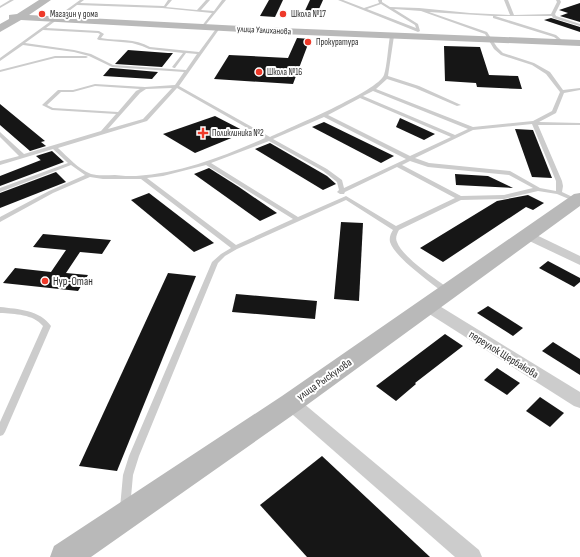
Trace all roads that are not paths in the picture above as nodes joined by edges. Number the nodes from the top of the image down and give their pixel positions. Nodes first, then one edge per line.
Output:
1 (0, 0) edge
2 (12, 0) edge
3 (37, 0) edge
4 (46, 0) edge
5 (82, 0) edge
6 (126, 0) edge
7 (170, 0) edge
8 (208, 0) edge
9 (224, 0) edge
10 (340, 0) edge
11 (506, 0) edge
12 (558, 0) edge
13 (381, 2) edge
14 (77, 4) junction
15 (120, 6) junction
16 (0, 7) edge
17 (163, 7) junction
18 (388, 8) junction
19 (364, 9) junction
20 (419, 9) junction
21 (198, 10) junction
22 (215, 12) junction
23 (553, 14) junction
24 (488, 15) junction
25 (512, 15) junction
26 (17, 17) junction
27 (57, 19) junction
28 (0, 24) edge
29 (580, 25) edge
30 (204, 26) junction
31 (219, 27) junction
32 (0, 29) edge
33 (42, 29) junction
34 (418, 33) junction
35 (392, 36) junction
36 (491, 40) junction
37 (562, 42) junction
38 (580, 43) edge
39 (21, 44) junction
40 (185, 52) junction
41 (199, 53) junction
42 (94, 57) junction
43 (0, 60) edge
44 (174, 67) dead end
45 (0, 71) edge
46 (186, 71) junction
47 (386, 77) junction
48 (176, 86) junction
49 (145, 88) junction
50 (373, 89) junction
51 (580, 89) edge
52 (562, 92) junction
53 (359, 96) junction
54 (459, 105) dead end
55 (119, 113) junction
56 (324, 115) junction
57 (535, 122) junction
58 (580, 124) edge
59 (472, 129) junction
60 (103, 132) junction
61 (0, 134) edge
62 (269, 138) junction
63 (456, 138) junction
64 (54, 147) junction
65 (23, 156) junction
66 (411, 159) junction
67 (0, 163) edge
68 (73, 163) junction
69 (208, 163) junction
70 (398, 165) junction
71 (90, 175) junction
72 (143, 178) junction
73 (538, 189) junction
74 (0, 190) edge
75 (340, 192) junction
76 (572, 197) edge
77 (346, 198) junction
78 (460, 198) junction
79 (297, 219) junction
80 (0, 220) edge
81 (396, 229) junction
82 (528, 235) junction
83 (235, 248) junction
84 (580, 261) edge
85 (448, 292) junction
86 (428, 306) junction
87 (0, 310) edge
88 (580, 401) edge
89 (291, 403) junction
90 (0, 432) edge
91 (124, 516) junction
92 (65, 557) edge
93 (471, 557) edge

1 - 2 lane
2 - 16 lane
3 - 26 street
4 - 26 street
5 - 14 lane
6 - 15 lane
7 - 17 lane
8 - 21 lane
9 - 22 lane
10 - 19 lane
11 - 25 lane
12 - 23 lane
13 - 18 lane
13 - 19 lane
14 - 15 lane
14 - 27 lane
15 - 17 lane
17 - 21 lane
18 - 20 lane
18 - 34 lane
19 - 34 lane
20 - 24 lane
20 - 36 lane
21 - 22 lane
22 - 30 lane
23 - 25 lane
23 - 29 lane
24 - 25 lane
24 - 37 lane
26 - 27 street, улица Уалиханова
26 - 28 street
26 - 32 street
27 - 30 street, улица Уалиханова
27 - 33 lane
30 - 31 street, улица Уалиханова
31 - 35 street, улица Уалиханова
31 - 41 lane
33 - 39 lane
33 - 40 lane
34 - 35 street, улица Уалиханова
34 - 36 street, улица Уалиханова
35 - 47 lane
36 - 37 street, улица Уалиханова
36 - 52 lane
37 - 38 street, улица Уалиханова
39 - 42 lane
39 - 43 lane
40 - 41 lane
40 - 44 lane
41 - 46 lane
42 - 45 lane
42 - 46 lane
46 - 48 lane
47 - 50 lane
47 - 54 lane
48 - 49 lane
48 - 60 lane
48 - 62 lane
49 - 55 lane
49 - 55 lane
50 - 53 lane
50 - 59 lane
51 - 52 lane
52 - 57 lane
53 - 56 lane
53 - 63 lane
55 - 60 lane
56 - 62 lane
56 - 66 lane
57 - 58 lane
57 - 59 lane
57 - 76 lane
59 - 63 lane
60 - 64 lane
61 - 65 lane
62 - 69 lane
62 - 75 lane
63 - 66 lane
64 - 65 lane
64 - 68 lane
65 - 67 lane
66 - 70 lane
66 - 73 lane
68 - 71 lane
68 - 74 lane
69 - 72 lane
69 - 79 lane
70 - 75 lane
70 - 78 lane
71 - 72 lane
71 - 80 lane
72 - 83 lane
73 - 76 lane
73 - 78 lane
75 - 77 lane
76 - 82 street, улица Рыскулова
77 - 79 lane
77 - 81 lane
78 - 81 lane
79 - 83 lane
81 - 85 lane
82 - 84 street
82 - 85 street, улица Рыскулова
83 - 91 lane
85 - 86 street, улица Рыскулова
86 - 88 street, переулок Щербакова
86 - 89 street, улица Рыскулова
87 - 90 lane
89 - 91 street, улица Рыскулова
89 - 93 street
91 - 92 street, улица Рыскулова

